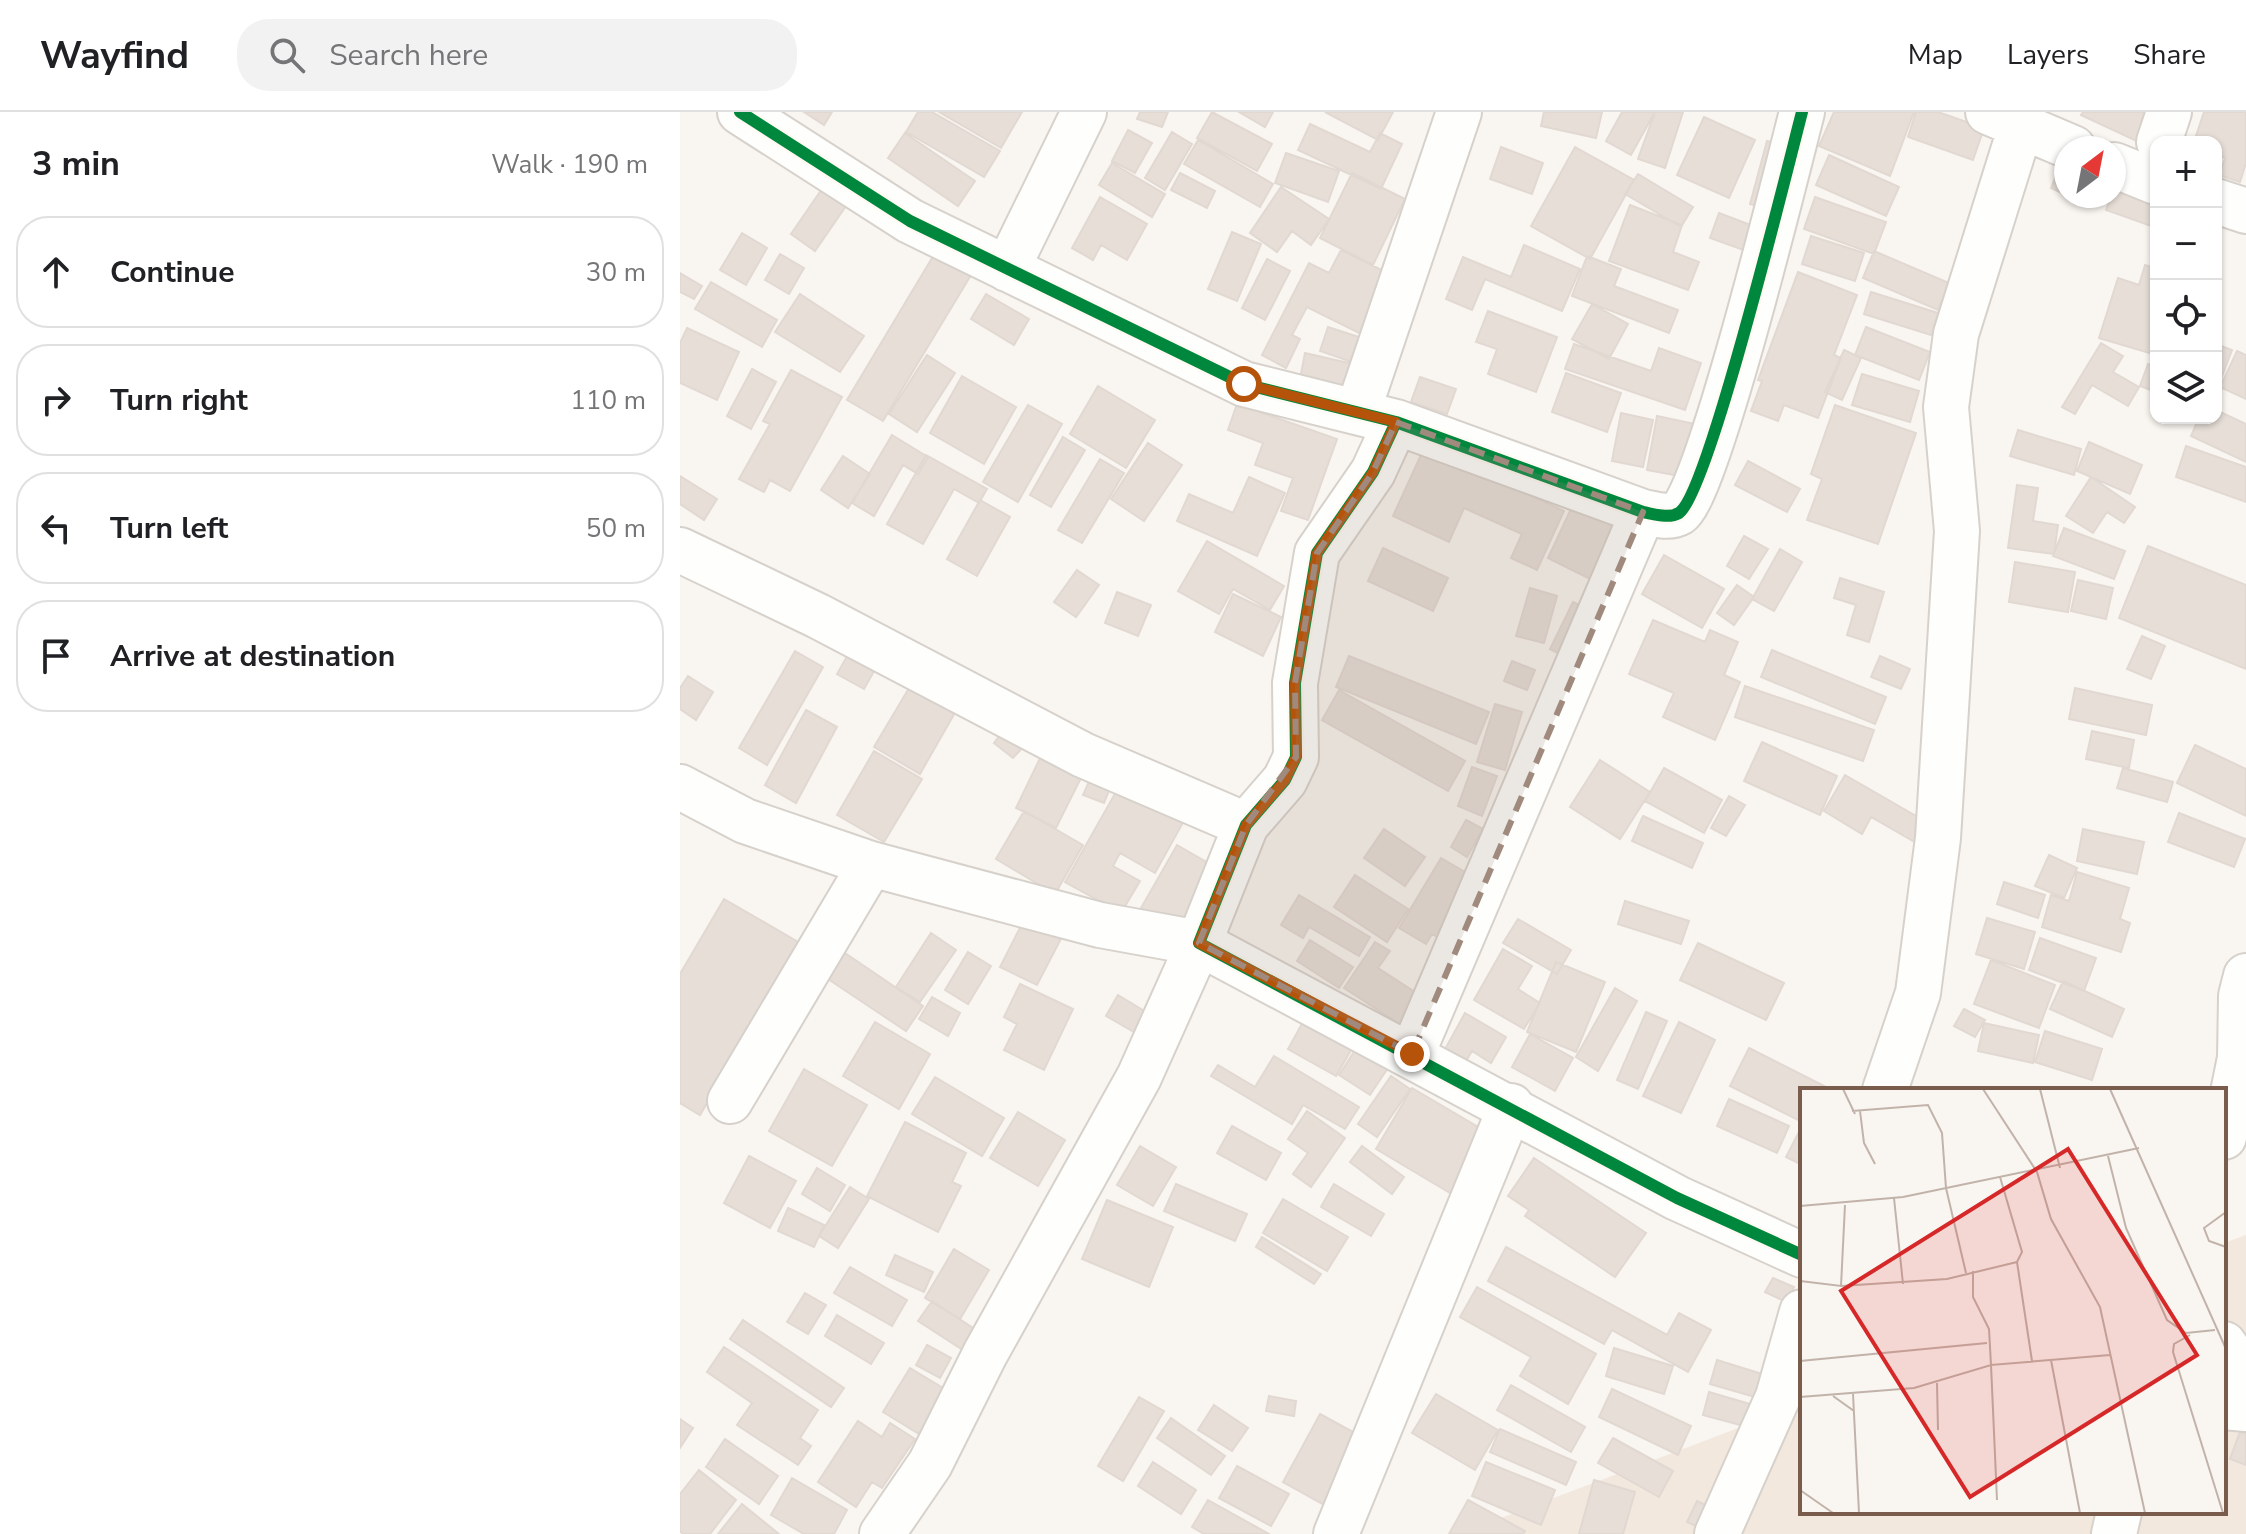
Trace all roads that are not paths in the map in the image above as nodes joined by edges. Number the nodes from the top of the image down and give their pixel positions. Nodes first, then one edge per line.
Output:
1 (740, 112) edge
2 (1084, 112) edge
3 (1459, 112) edge
4 (1802, 112) edge
5 (2169, 112) edge
6 (2010, 117) edge
7 (2054, 139) edge
8 (2146, 164) edge
9 (2222, 203) edge
10 (2246, 211) edge
11 (1007, 269) junction
12 (1377, 416) junction
13 (1643, 512) junction
14 (680, 550) edge
15 (680, 787) edge
16 (1246, 825) junction
17 (871, 864) junction
18 (1199, 943) junction
19 (2246, 976) edge
20 (1412, 1054) junction
21 (1886, 1088) edge
22 (730, 1101) dead end
23 (1511, 1106) junction
24 (2226, 1127) edge
25 (1800, 1254) edge
26 (1800, 1319) edge
27 (2226, 1347) edge
28 (2246, 1375) edge
29 (2226, 1407) edge
30 (2246, 1409) edge
31 (2119, 1514) edge
32 (882, 1534) edge
33 (1336, 1534) edge
34 (1717, 1534) edge
35 (2114, 1534) edge

1 - 11 street
2 - 11 street
3 - 12 street
4 - 13 street
5 - 8 street
6 - 7 street
6 - 21 street
9 - 10 street
11 - 12 street
12 - 13 street
12 - 16 street
13 - 20 street
14 - 16 street
15 - 17 street
16 - 18 street
17 - 18 street
17 - 22 street
18 - 20 street
18 - 32 street
19 - 24 street
20 - 23 street
23 - 25 street
23 - 33 street
26 - 34 street
27 - 28 street
29 - 30 street
31 - 35 street

